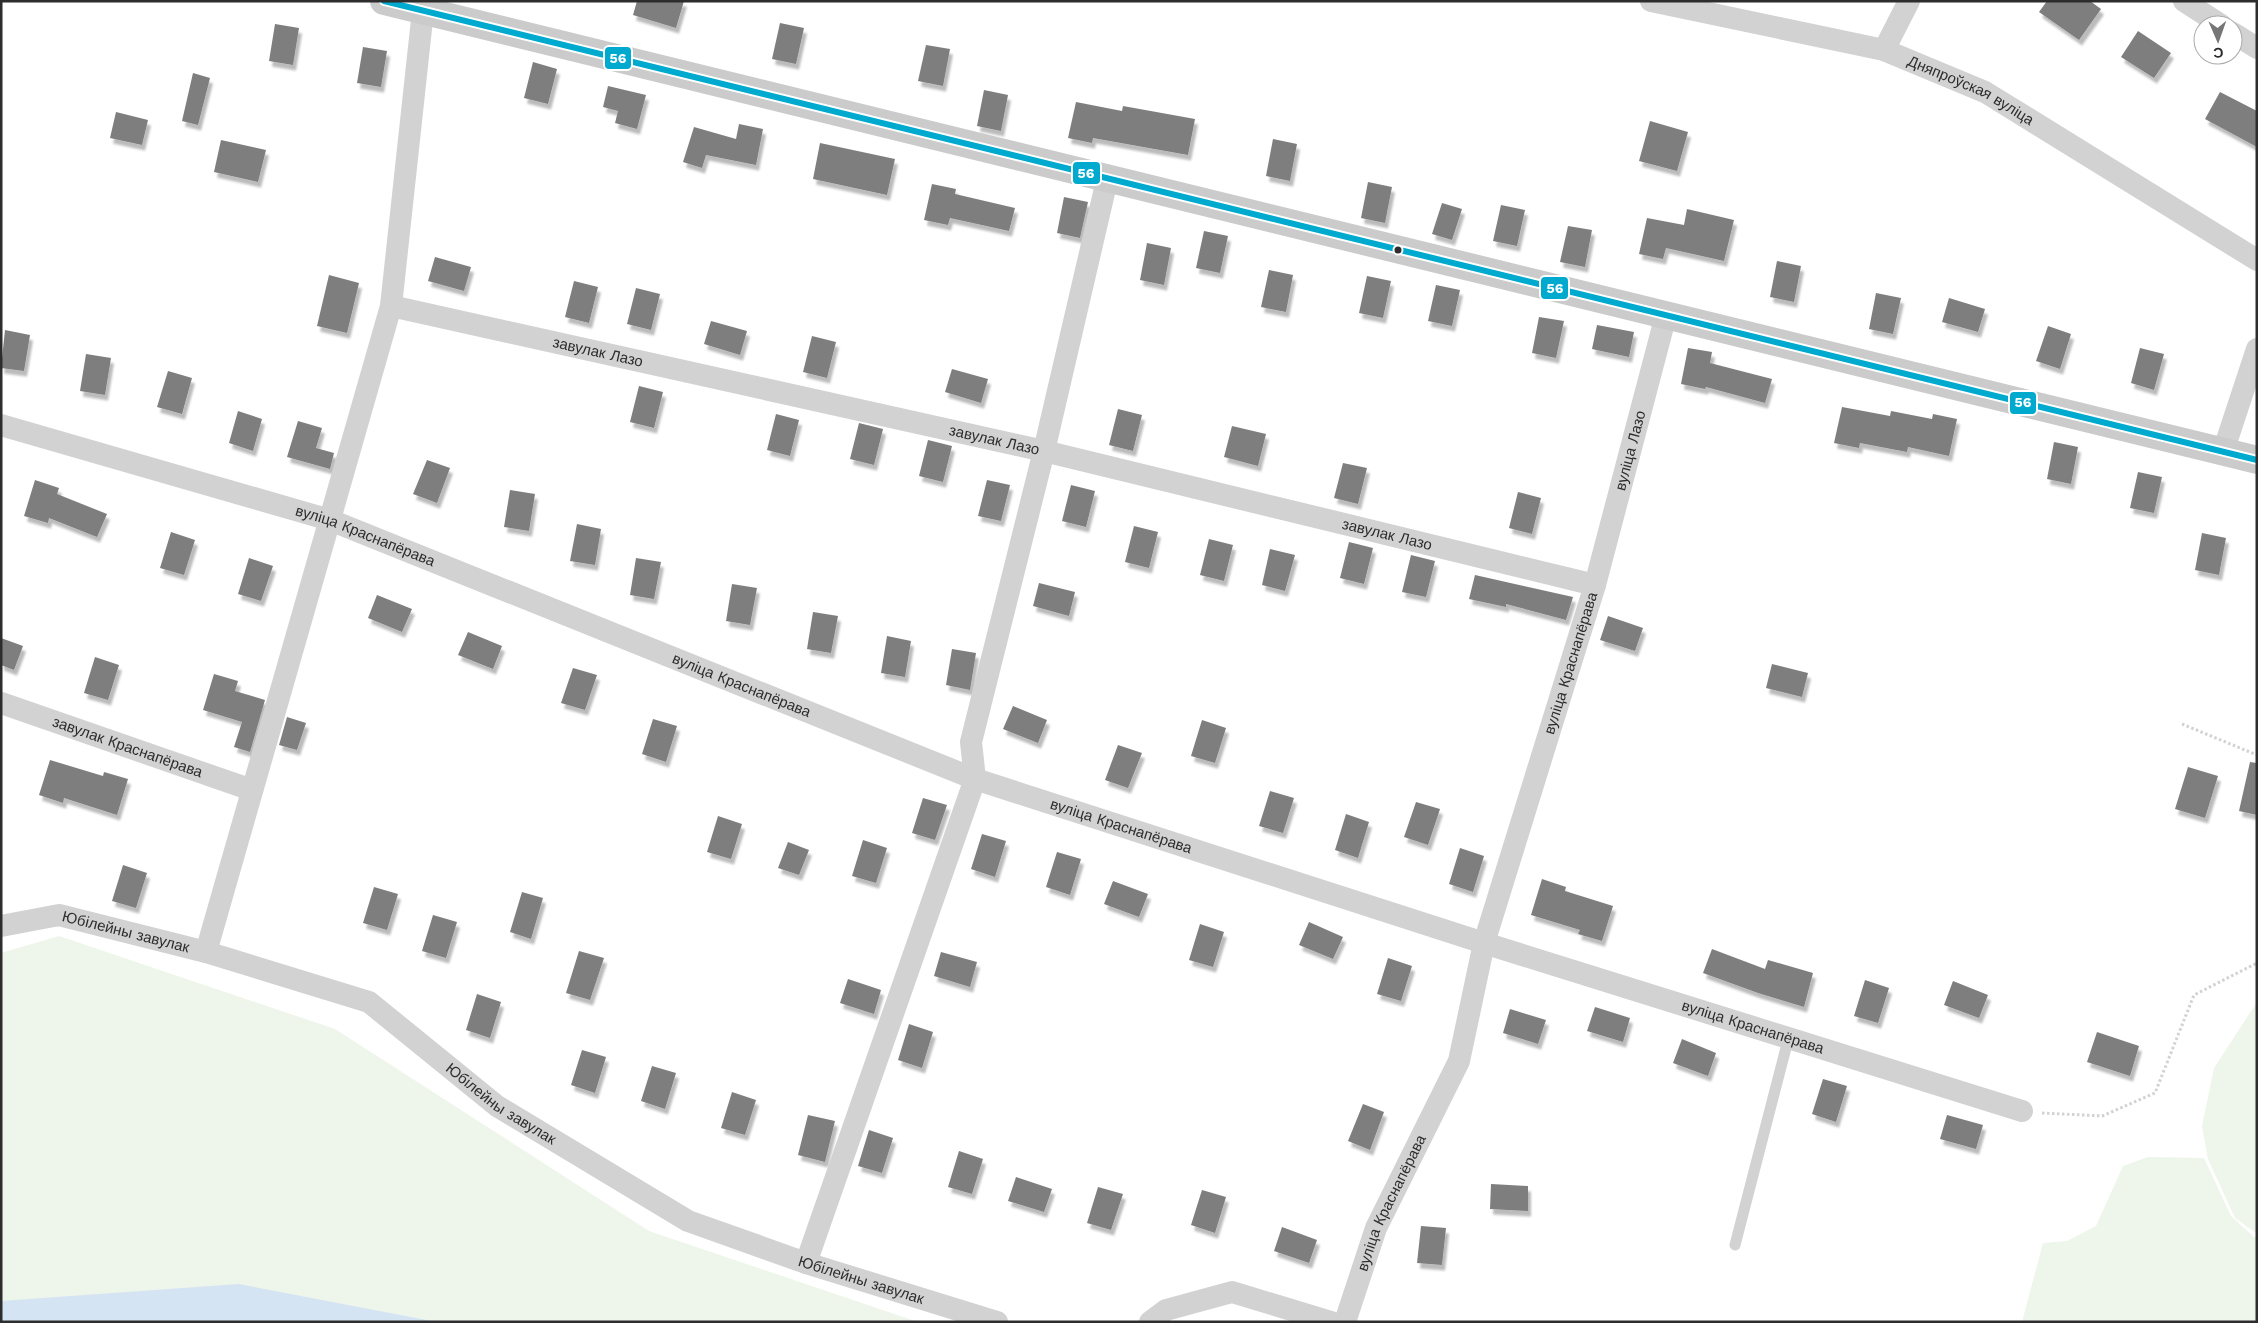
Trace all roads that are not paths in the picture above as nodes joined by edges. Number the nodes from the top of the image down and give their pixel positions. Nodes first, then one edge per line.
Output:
1 (384, 1) edge
2 (1651, 1) edge
3 (1909, 1) edge
4 (2184, 1) edge
5 (423, 6) edge
6 (2206, 15) edge
7 (2243, 39) edge
8 (2257, 48) edge
9 (1884, 50) junction
10 (1107, 180) junction
11 (2257, 260) edge
12 (391, 306) junction
13 (1666, 315) junction
14 (2257, 349) edge
15 (1, 425) edge
16 (1044, 451) junction
17 (2223, 452) junction
18 (2257, 460) edge
19 (330, 520) junction
20 (1595, 586) junction
21 (1, 703) edge
22 (975, 778) junction
23 (252, 790) junction
24 (1, 926) edge
25 (1484, 943) junction
26 (206, 952) junction
27 (1788, 1040) junction
28 (2022, 1111) road end
29 (1735, 1245) dead end
30 (806, 1263) junction
31 (997, 1322) edge
32 (1150, 1322) edge
33 (1331, 1322) edge
34 (1345, 1322) edge

1 - 5 main road
2 - 9 street, Дняпроўская вуліца
3 - 9 street
4 - 6 street
5 - 10 main road
5 - 12 street
7 - 8 street
9 - 11 street, Дняпроўская вуліца
10 - 13 main road
10 - 16 street
12 - 16 street, завулак Лазо
12 - 19 street
13 - 17 main road
13 - 20 street, вуліца Лазо
14 - 17 street
15 - 19 street, вуліца Краснапёрава
16 - 20 street, завулак Лазо
16 - 22 street
17 - 18 main road
19 - 22 street, вуліца Краснапёрава
19 - 23 street
20 - 25 street, вуліца Краснапёрава
21 - 23 street, завулак Краснапёрава
22 - 25 street, вуліца Краснапёрава
22 - 30 street
23 - 26 street
24 - 26 street, Юбілейны завулак
25 - 27 street, вуліца Краснапёрава
25 - 34 street, вуліца Краснапёрава
26 - 30 street, Юбілейны завулак
27 - 28 street, вуліца Краснапёрава
27 - 29 lane
30 - 31 street, Юбілейны завулак
32 - 33 street

